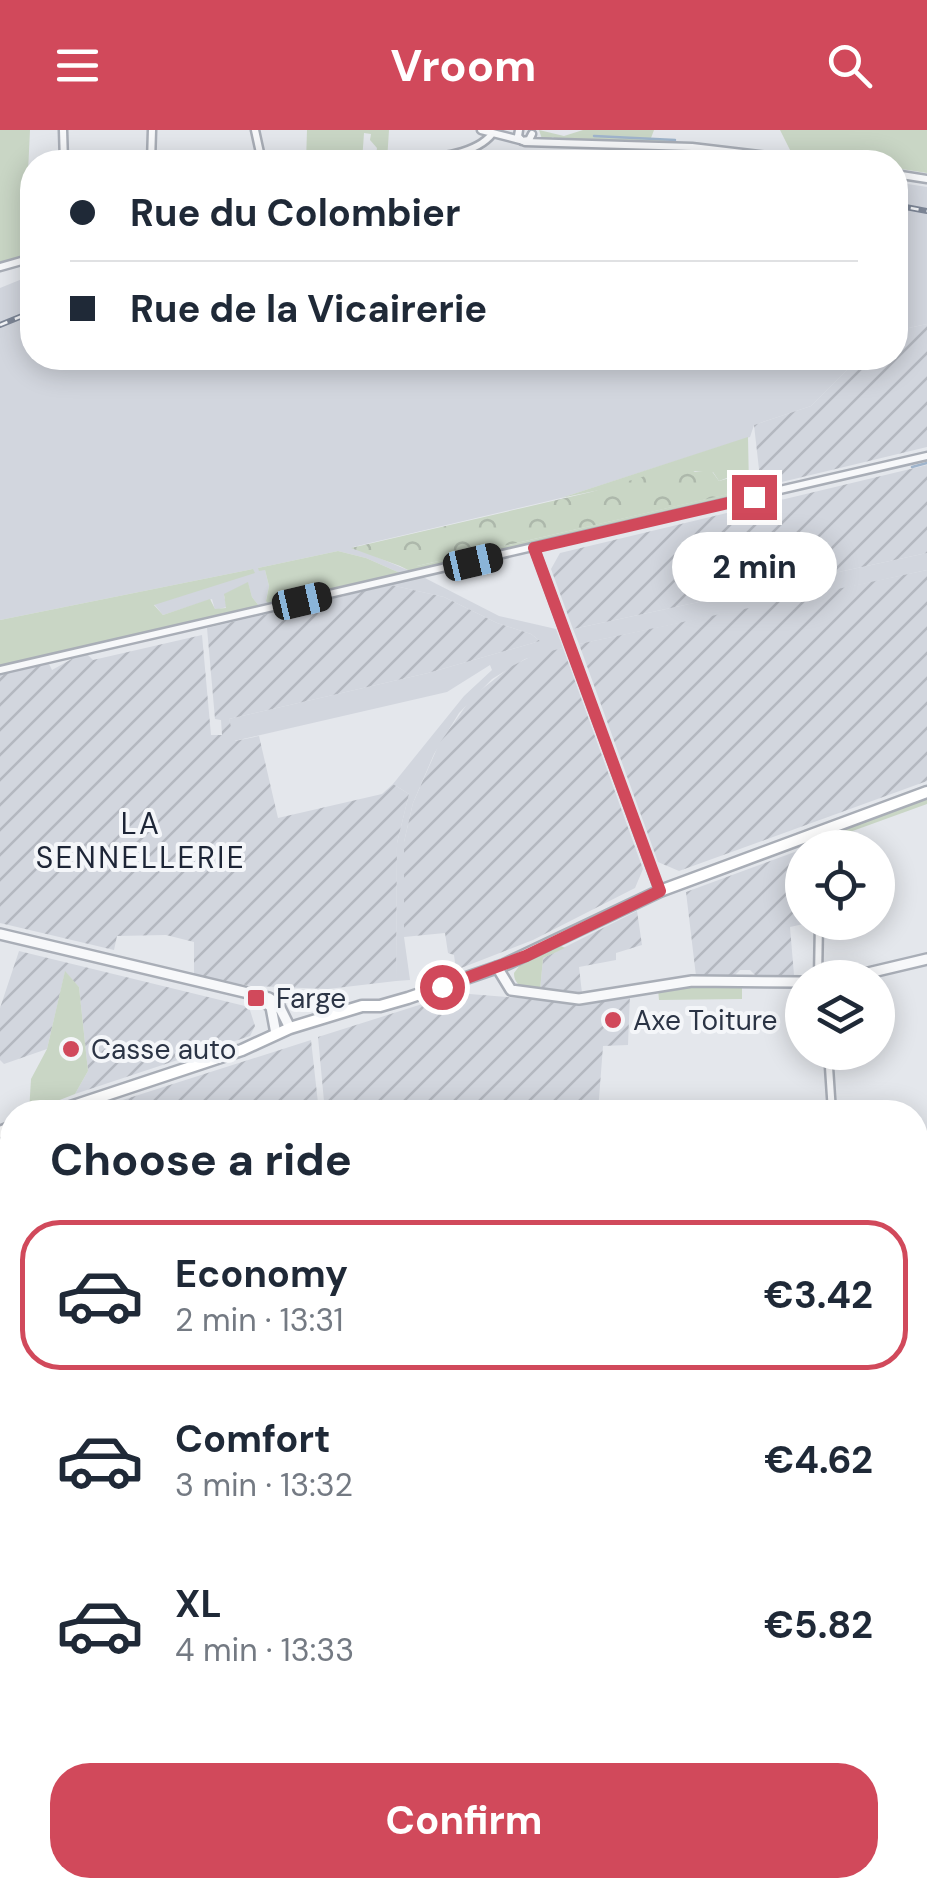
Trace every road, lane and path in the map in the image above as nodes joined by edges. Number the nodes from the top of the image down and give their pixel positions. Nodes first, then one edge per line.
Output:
1 (481, 130) edge
2 (532, 131) edge
3 (519, 134) edge
4 (495, 135) junction
5 (545, 144) junction
6 (464, 150) edge
7 (710, 150) edge
8 (927, 456) edge
9 (534, 548) junction
10 (0, 670) edge
11 (927, 792) edge
12 (660, 891) junction
13 (0, 934) edge
14 (927, 959) edge
15 (500, 966) junction
16 (895, 967) edge
17 (785, 982) edge
18 (241, 993) junction
19 (290, 1028) junction
20 (276, 1034) junction
21 (829, 1070) edge
22 (91, 1100) edge
23 (831, 1100) edge

1 - 4 street
2 - 3 street
2 - 5 street
3 - 4 street
3 - 5 street
4 - 6 street
5 - 7 street
8 - 9 street
9 - 10 street
9 - 12 street
11 - 12 main road
12 - 15 main road
13 - 18 street
14 - 16 street
15 - 17 street
15 - 19 main road
18 - 19 street
18 - 20 street
19 - 20 main road
20 - 22 main road
21 - 23 street

